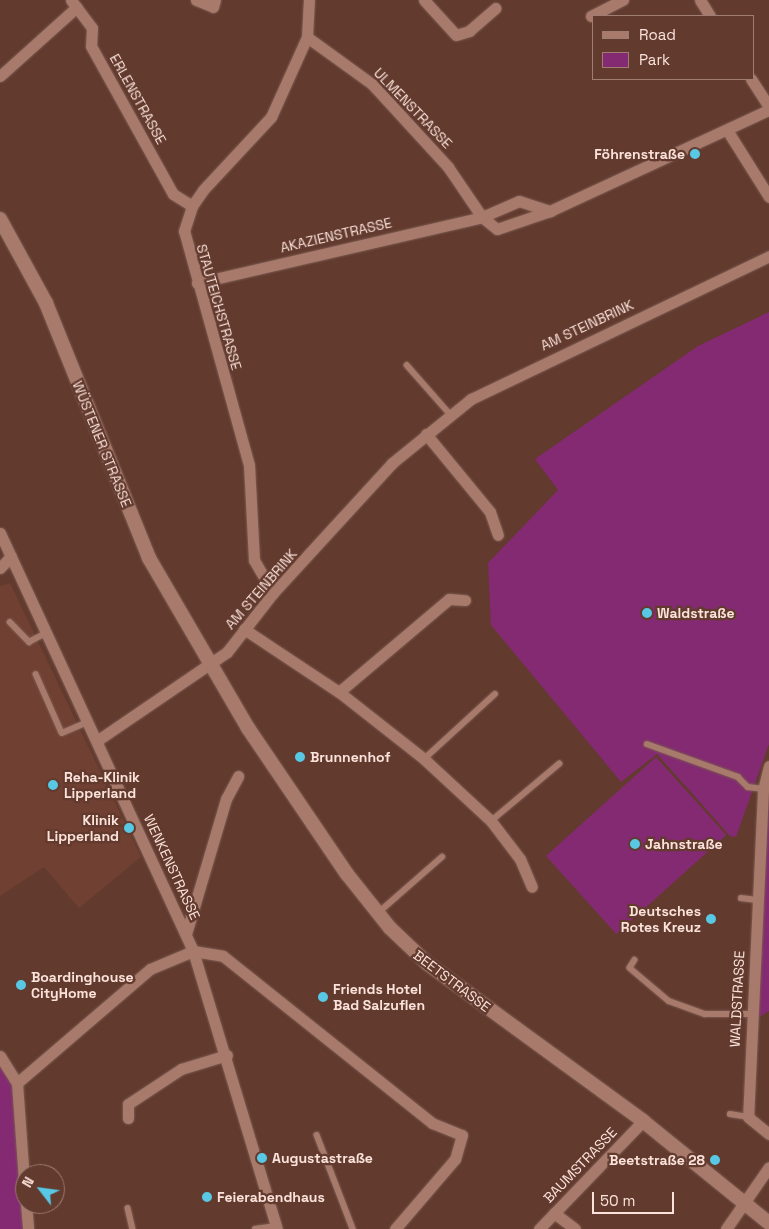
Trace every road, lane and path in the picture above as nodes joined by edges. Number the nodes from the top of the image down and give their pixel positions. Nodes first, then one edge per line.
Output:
1 (196, 0) edge
2 (215, 0) edge
3 (309, 0) edge
4 (424, 0) edge
5 (623, 0) edge
6 (700, 0) edge
7 (74, 3) edge
8 (494, 8) dead end
9 (592, 15) edge
10 (709, 15) edge
11 (307, 37) junction
12 (0, 76) edge
13 (752, 80) edge
14 (769, 108) edge
15 (727, 130) junction
16 (769, 197) edge
17 (192, 206) junction
18 (550, 211) junction
19 (482, 216) junction
20 (0, 219) edge
21 (769, 256) edge
22 (197, 283) junction
23 (407, 365) dead end
24 (450, 414) junction
25 (426, 434) junction
26 (0, 533) edge
27 (498, 535) dead end
28 (11, 556) junction
29 (0, 568) edge
30 (273, 593) junction
31 (465, 600) dead end
32 (10, 622) dead end
33 (244, 629) junction
34 (47, 633) junction
35 (210, 667) junction
36 (36, 674) dead end
37 (339, 692) junction
38 (495, 694) dead end
39 (89, 721) junction
40 (98, 740) junction
41 (647, 744) dead end
42 (424, 759) junction
43 (559, 764) dead end
44 (769, 766) edge
45 (238, 776) dead end
46 (766, 789) edge
47 (491, 821) junction
48 (442, 857) dead end
49 (532, 887) dead end
50 (741, 898) dead end
51 (757, 900) junction
52 (378, 913) junction
53 (186, 934) junction
54 (193, 951) junction
55 (635, 960) dead end
56 (750, 1014) junction
57 (227, 1055) junction
58 (0, 1056) edge
59 (17, 1083) junction
60 (730, 1114) dead end
61 (748, 1117) junction
62 (128, 1118) dead end
63 (643, 1121) junction
64 (769, 1134) edge
65 (317, 1135) dead end
66 (23, 1164) edge
67 (769, 1167) edge
68 (746, 1202) junction
69 (128, 1208) dead end
70 (554, 1213) junction
71 (27, 1214) edge
72 (769, 1223) edge
73 (276, 1227) edge
74 (28, 1229) edge
75 (133, 1229) edge
76 (255, 1229) edge
77 (353, 1229) edge
78 (395, 1229) edge
79 (539, 1229) edge
80 (575, 1229) edge
81 (726, 1229) edge

1 - 2 street
3 - 11 street
4 - 8 street
5 - 9 street
6 - 10 street
7 - 12 street
7 - 17 street, ERLENSTRASSE
11 - 17 street
11 - 19 street, ULMENSTRASSE
13 - 14 street
14 - 15 street
15 - 16 street
15 - 18 street
17 - 22 street, STAUTEICHSTRASSE
18 - 19 street, AKAZIENSTRASSE
18 - 19 street
19 - 22 street, AKAZIENSTRASSE
20 - 35 main road, WÜSTENER STRASSE
21 - 24 street, AM STEINBRINK
22 - 30 street, STAUTEICHSTRASSE
23 - 24 lane
24 - 25 street, AM STEINBRINK
25 - 27 street
25 - 30 street, AM STEINBRINK
26 - 28 street, WENKENSTRASSE
28 - 29 street
28 - 34 street, WENKENSTRASSE
30 - 33 street, AM STEINBRINK
31 - 37 street
32 - 34 lane
33 - 35 street, AM STEINBRINK
33 - 37 street
34 - 39 street, WENKENSTRASSE
35 - 40 street, AM STEINBRINK
35 - 52 main road, BEETSTRASSE
36 - 39 lane
37 - 42 street
38 - 42 lane
39 - 40 street, WENKENSTRASSE
40 - 53 street, WENKENSTRASSE
41 - 46 lane
42 - 47 street
43 - 47 lane
44 - 46 street, WALDSTRASSE
45 - 53 street
46 - 51 street, WALDSTRASSE
47 - 49 street
48 - 52 lane
50 - 51 lane
51 - 56 street, WALDSTRASSE
52 - 63 main road, BEETSTRASSE
53 - 54 street, WENKENSTRASSE
54 - 57 street, WENKENSTRASSE
54 - 59 street
54 - 78 street
55 - 56 lane
56 - 61 street, WALDSTRASSE
57 - 62 street
57 - 73 street, WENKENSTRASSE
58 - 59 street
59 - 66 street
60 - 61 lane
61 - 64 street
63 - 68 main road, BEETSTRASSE
63 - 70 street, BAUMSTRASSE
65 - 77 lane
67 - 68 street
68 - 72 main road, BEETSTRASSE
68 - 81 street
69 - 75 lane
70 - 79 street, BAUMSTRASSE
70 - 80 street
71 - 74 street
73 - 76 lane

